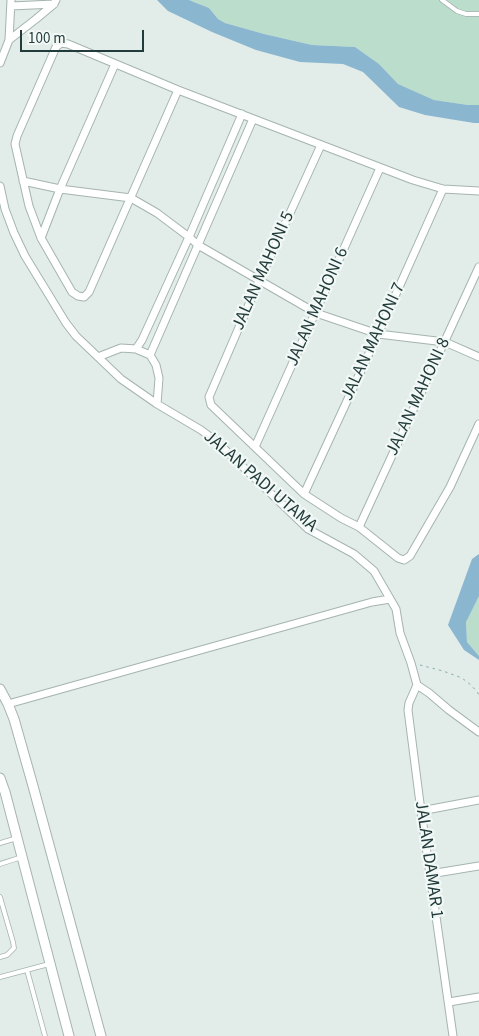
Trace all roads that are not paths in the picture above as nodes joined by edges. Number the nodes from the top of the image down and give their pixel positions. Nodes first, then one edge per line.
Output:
1 (442, 0) edge
2 (55, 2) edge
3 (11, 3) edge
4 (479, 14) edge
5 (9, 40) junction
6 (0, 63) edge
7 (115, 64) junction
8 (178, 90) junction
9 (242, 114) junction
10 (254, 119) junction
11 (321, 144) junction
12 (380, 168) junction
13 (23, 181) junction
14 (0, 186) edge
15 (60, 189) junction
16 (443, 189) junction
17 (479, 191) edge
18 (131, 198) junction
19 (189, 237) junction
20 (42, 238) junction
21 (198, 246) junction
22 (479, 267) edge
23 (259, 281) junction
24 (316, 313) junction
25 (378, 334) junction
26 (444, 342) junction
27 (136, 349) junction
28 (150, 355) junction
29 (98, 357) junction
30 (479, 357) edge
31 (157, 404) junction
32 (479, 424) edge
33 (255, 447) junction
34 (304, 494) junction
35 (360, 527) junction
36 (390, 599) junction
37 (417, 685) junction
38 (0, 689) edge
39 (8, 704) junction
40 (479, 732) edge
41 (0, 778) edge
42 (479, 800) edge
43 (421, 811) junction
44 (17, 838) junction
45 (0, 842) edge
46 (22, 857) junction
47 (0, 864) edge
48 (479, 866) edge
49 (430, 874) junction
50 (0, 896) edge
51 (0, 957) edge
52 (49, 964) junction
53 (27, 970) junction
54 (0, 977) edge
55 (479, 996) edge
56 (449, 1002) junction
57 (45, 1036) edge
58 (69, 1036) edge
59 (101, 1036) edge
60 (453, 1036) edge

1 - 4 lane
2 - 3 street
2 - 5 street
3 - 5 street
5 - 6 street
7 - 8 street
7 - 13 street
7 - 15 street
8 - 9 street
8 - 18 street
9 - 10 street
9 - 19 street
10 - 11 street
10 - 21 street
11 - 12 street
11 - 23 street, JALAN MAHONI 5
12 - 16 street
12 - 24 street, JALAN MAHONI 6
13 - 15 street
13 - 20 street
14 - 29 street, JALAN PADI UTAMA
15 - 18 street
15 - 20 street
16 - 17 street
16 - 25 street, JALAN MAHONI 7
18 - 19 street
18 - 20 street
19 - 21 street
19 - 27 street
21 - 23 street
21 - 28 street
22 - 26 street, JALAN MAHONI 8
23 - 24 street
23 - 33 street, JALAN MAHONI 5
24 - 25 street
24 - 33 street, JALAN MAHONI 6
25 - 26 street
25 - 34 street, JALAN MAHONI 7
26 - 30 street
26 - 35 street, JALAN MAHONI 8
27 - 28 street
27 - 29 street
28 - 31 street
29 - 31 street, JALAN PADI UTAMA
31 - 36 street, JALAN PADI UTAMA
32 - 35 street
33 - 34 street
34 - 35 street
36 - 37 street, JALAN PADI UTAMA
36 - 39 street
37 - 40 street
37 - 43 street, JALAN DAMAR 1
38 - 39 street
39 - 59 street
41 - 44 street
42 - 43 street
43 - 49 street, JALAN DAMAR 1
44 - 45 lane
44 - 46 street
46 - 47 lane
46 - 52 street
48 - 49 street
49 - 56 street, JALAN DAMAR 1
50 - 51 lane
52 - 53 lane
52 - 58 street
53 - 54 lane
53 - 57 lane
55 - 56 street
56 - 60 street, JALAN DAMAR 1

